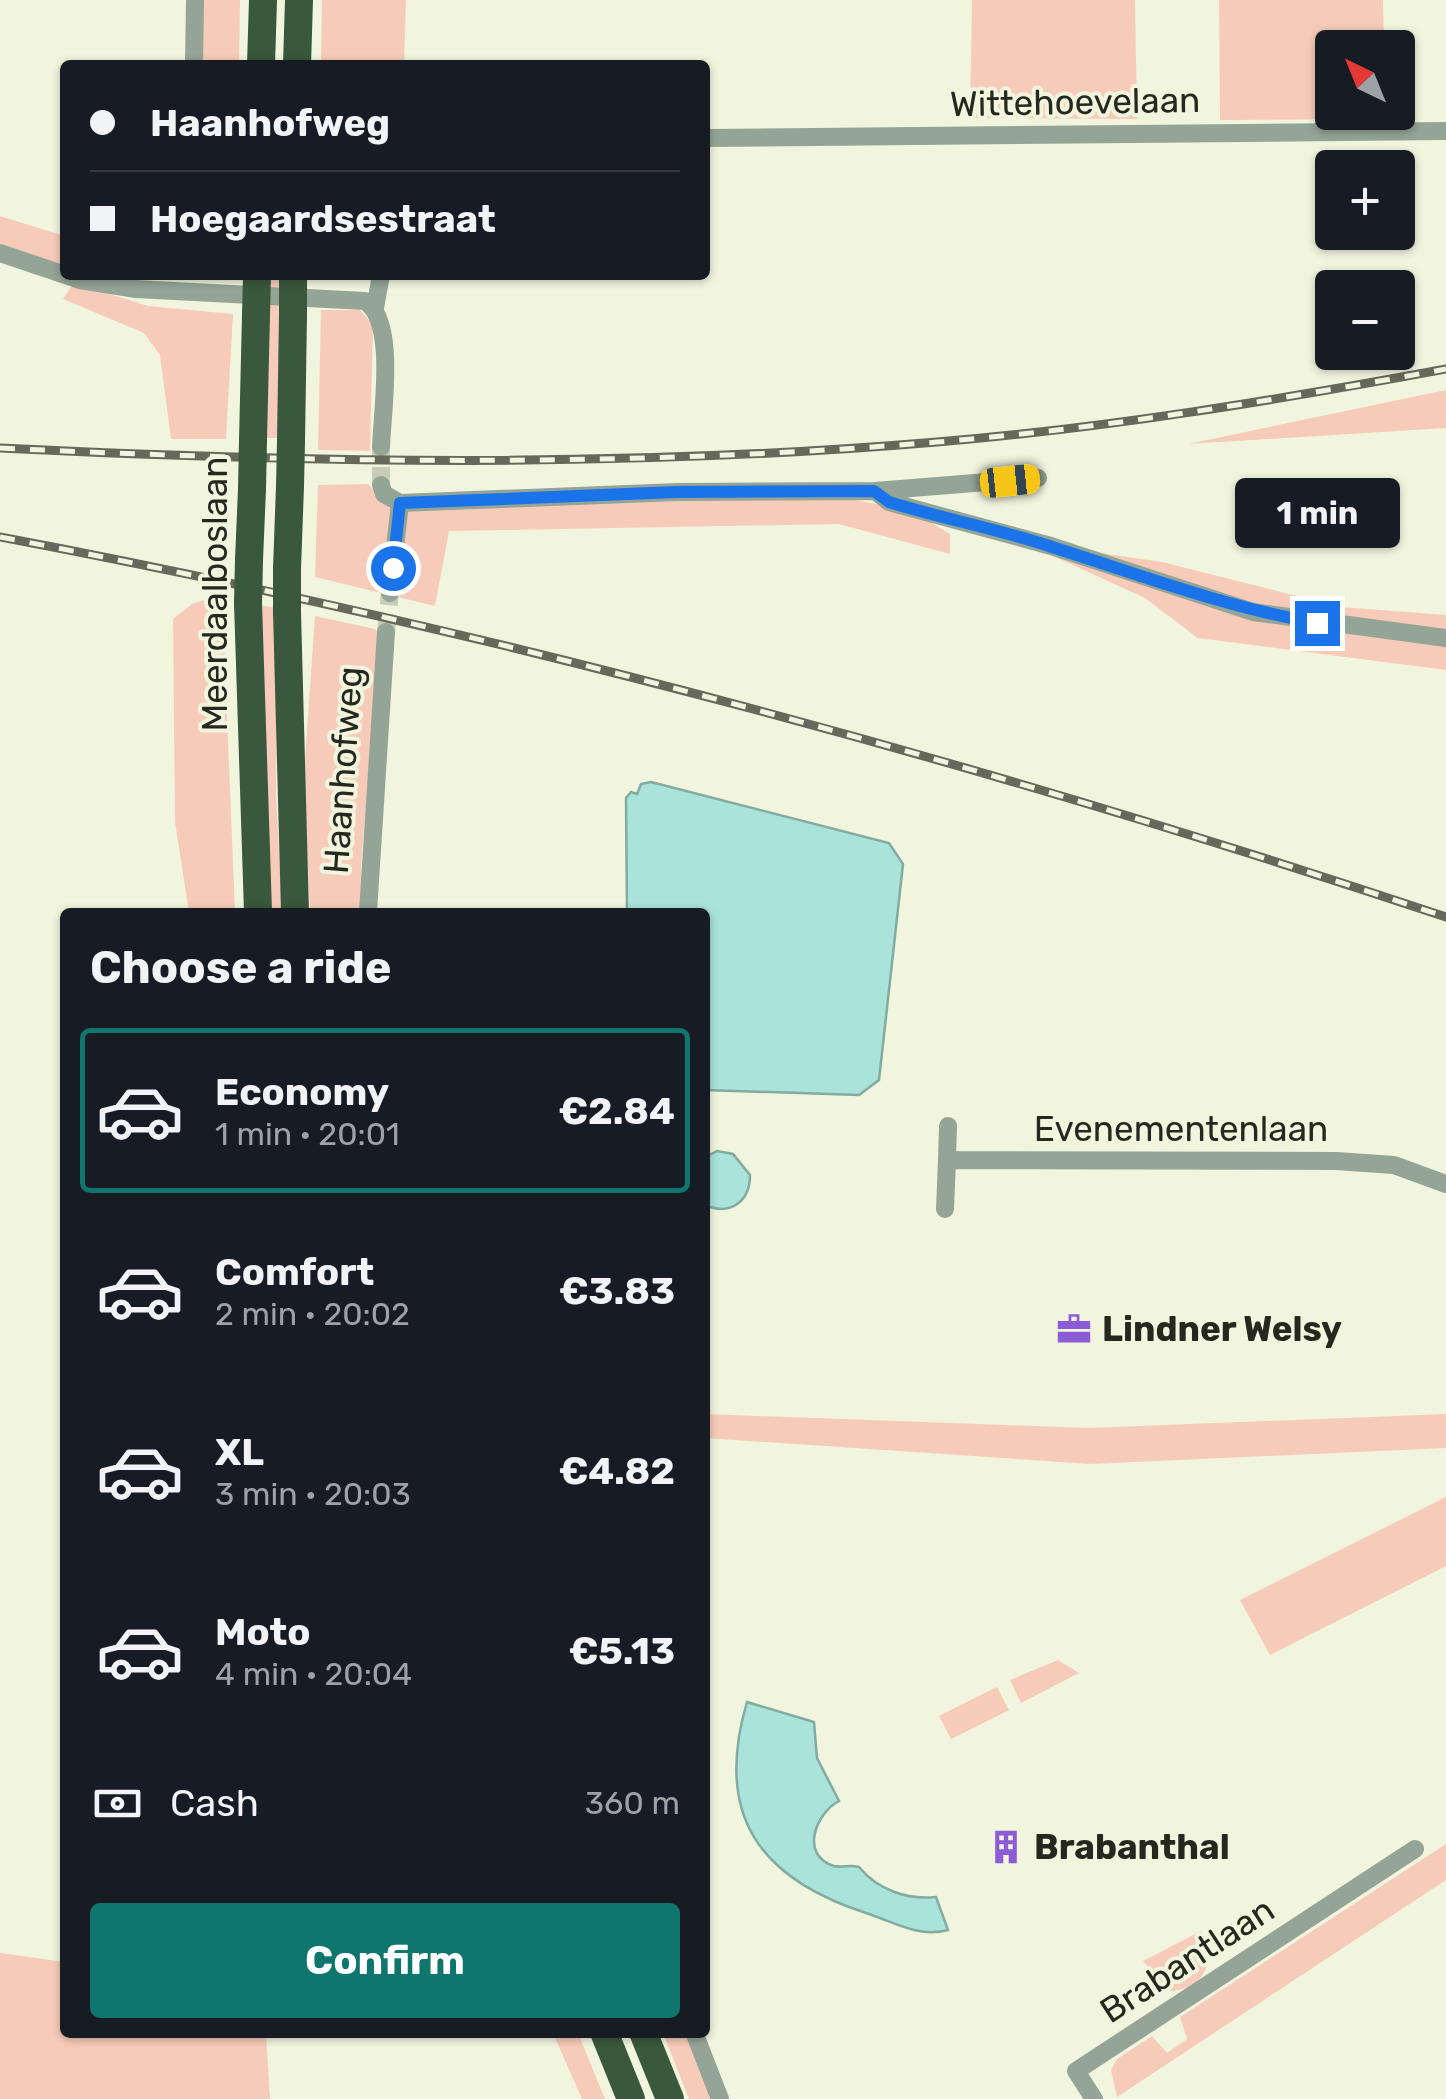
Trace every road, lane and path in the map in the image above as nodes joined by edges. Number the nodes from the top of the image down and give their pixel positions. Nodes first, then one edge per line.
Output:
1 (194, 0) edge
2 (263, 0) edge
3 (299, 0) edge
4 (194, 60) edge
5 (262, 60) edge
6 (298, 60) edge
7 (1446, 131) edge
8 (710, 138) edge
9 (0, 253) edge
10 (60, 272) edge
11 (91, 280) edge
12 (257, 280) edge
13 (293, 280) edge
14 (381, 280) edge
15 (376, 308) junction
16 (381, 447) tunnel mouth
17 (1038, 478) dead end
18 (380, 485) dead end
19 (874, 491) junction
20 (400, 503) junction
21 (390, 593) tunnel mouth
22 (386, 632) tunnel mouth
23 (1446, 638) edge
24 (258, 908) edge
25 (294, 908) edge
26 (368, 908) edge
27 (948, 1126) dead end
28 (947, 1160) junction
29 (1446, 1184) edge
30 (946, 1209) dead end
31 (1415, 1850) dead end
32 (606, 2038) edge
33 (645, 2038) edge
34 (696, 2038) edge
35 (630, 2099) edge
36 (670, 2099) edge
37 (720, 2099) edge
38 (1094, 2099) edge

1 - 4 street
2 - 5 highway
3 - 6 highway
7 - 8 street, Wittehoevelaan
9 - 10 street
11 - 15 street
12 - 24 highway, Meerdaalboslaan, bridge
13 - 25 highway, Meerdaalboslaan, bridge
14 - 15 street
15 - 16 street
17 - 19 street
18 - 20 street
19 - 20 street
19 - 23 street
20 - 21 street
22 - 26 street, Haanhofweg
27 - 28 street
28 - 29 street, Evenementenlaan
28 - 30 street
31 - 38 street, Brabantlaan
32 - 35 highway
33 - 36 highway
34 - 37 street

